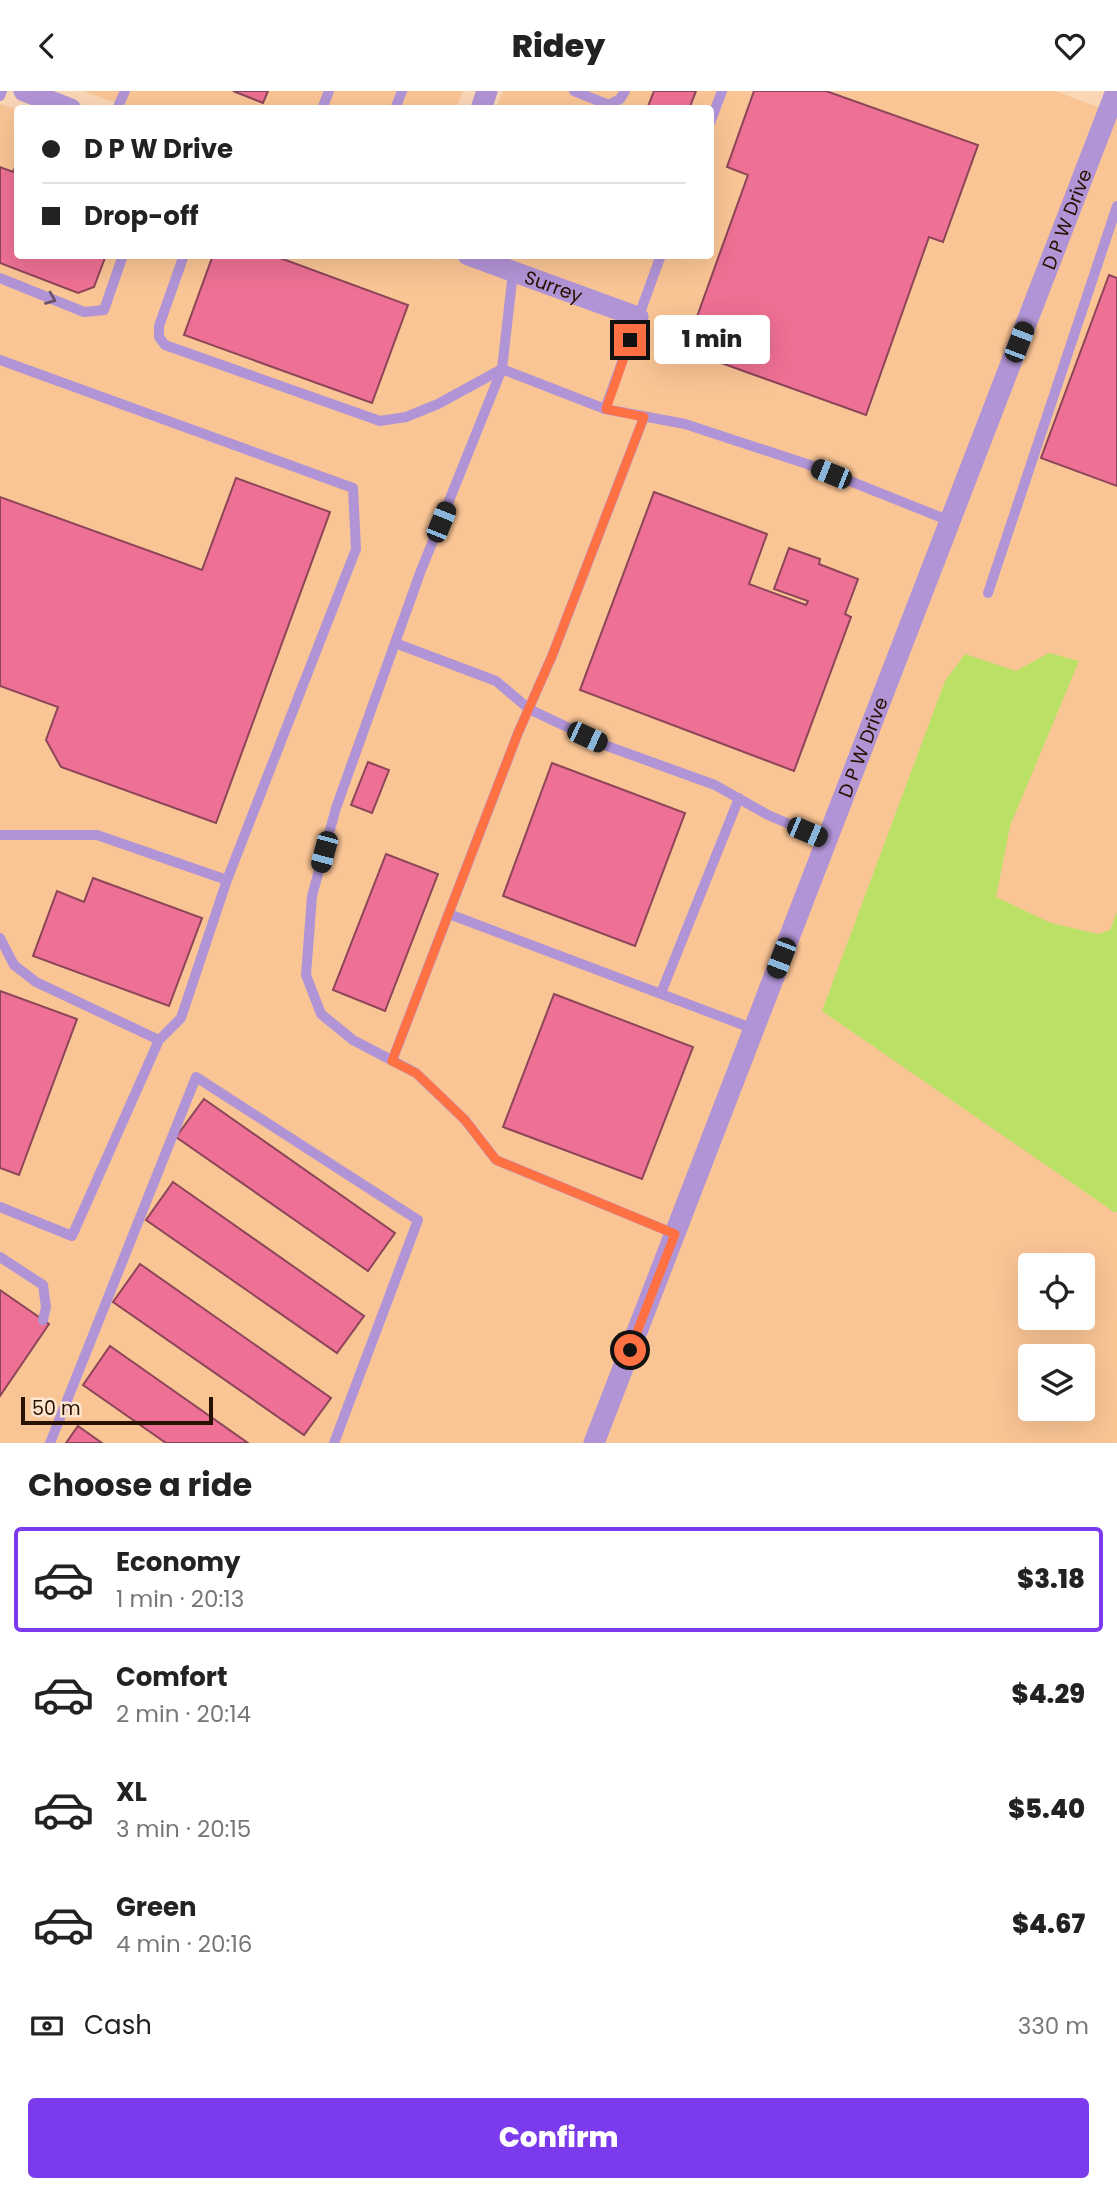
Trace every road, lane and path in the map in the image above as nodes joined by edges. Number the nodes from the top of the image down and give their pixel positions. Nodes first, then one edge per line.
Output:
1 (2, 91) edge
2 (25, 91) edge
3 (574, 91) edge
4 (625, 91) edge
5 (722, 91) edge
6 (1116, 91) edge
7 (0, 96) edge
8 (61, 105) edge
9 (714, 112) edge
10 (1117, 205) edge
11 (122, 259) edge
12 (183, 259) edge
13 (479, 259) edge
14 (660, 259) edge
15 (513, 272) junction
16 (0, 278) edge
17 (638, 317) junction
18 (0, 360) edge
19 (502, 369) junction
20 (606, 409) junction
21 (644, 417) junction
22 (950, 521) junction
23 (988, 593) dead end
24 (395, 643) junction
25 (529, 709) junction
26 (738, 799) junction
27 (0, 835) edge
28 (827, 840) junction
29 (227, 880) junction
30 (449, 914) junction
31 (0, 938) edge
32 (661, 993) junction
33 (754, 1028) junction
34 (159, 1040) junction
35 (392, 1061) junction
36 (0, 1207) edge
37 (675, 1234) junction
38 (0, 1257) edge
39 (43, 1319) dead end
40 (50, 1443) edge
41 (334, 1443) edge
42 (594, 1443) edge

1 - 7 lane
2 - 8 street
3 - 4 lane
5 - 9 lane
6 - 22 street, D P W Drive
10 - 23 lane
16 -> 11 lane
12 - 19 lane
13 - 15 street, Surrey
14 - 17 lane
15 - 17 street, Surrey
15 - 19 lane
17 - 20 lane
18 - 29 lane
19 - 20 lane
19 - 24 lane
20 - 21 lane
21 - 22 lane
21 - 25 lane
22 - 28 street, D P W Drive
24 - 25 lane
24 - 35 lane
25 - 26 lane
25 - 30 lane
26 - 28 lane
26 - 32 lane
27 - 29 lane
28 - 33 street, D P W Drive
29 - 34 lane
30 - 32 lane
30 - 35 lane
31 - 34 lane
32 - 33 lane
33 - 37 street, D P W Drive
34 - 36 lane
35 - 37 lane
37 - 42 street, D P W Drive
38 - 39 lane
40 - 41 lane

